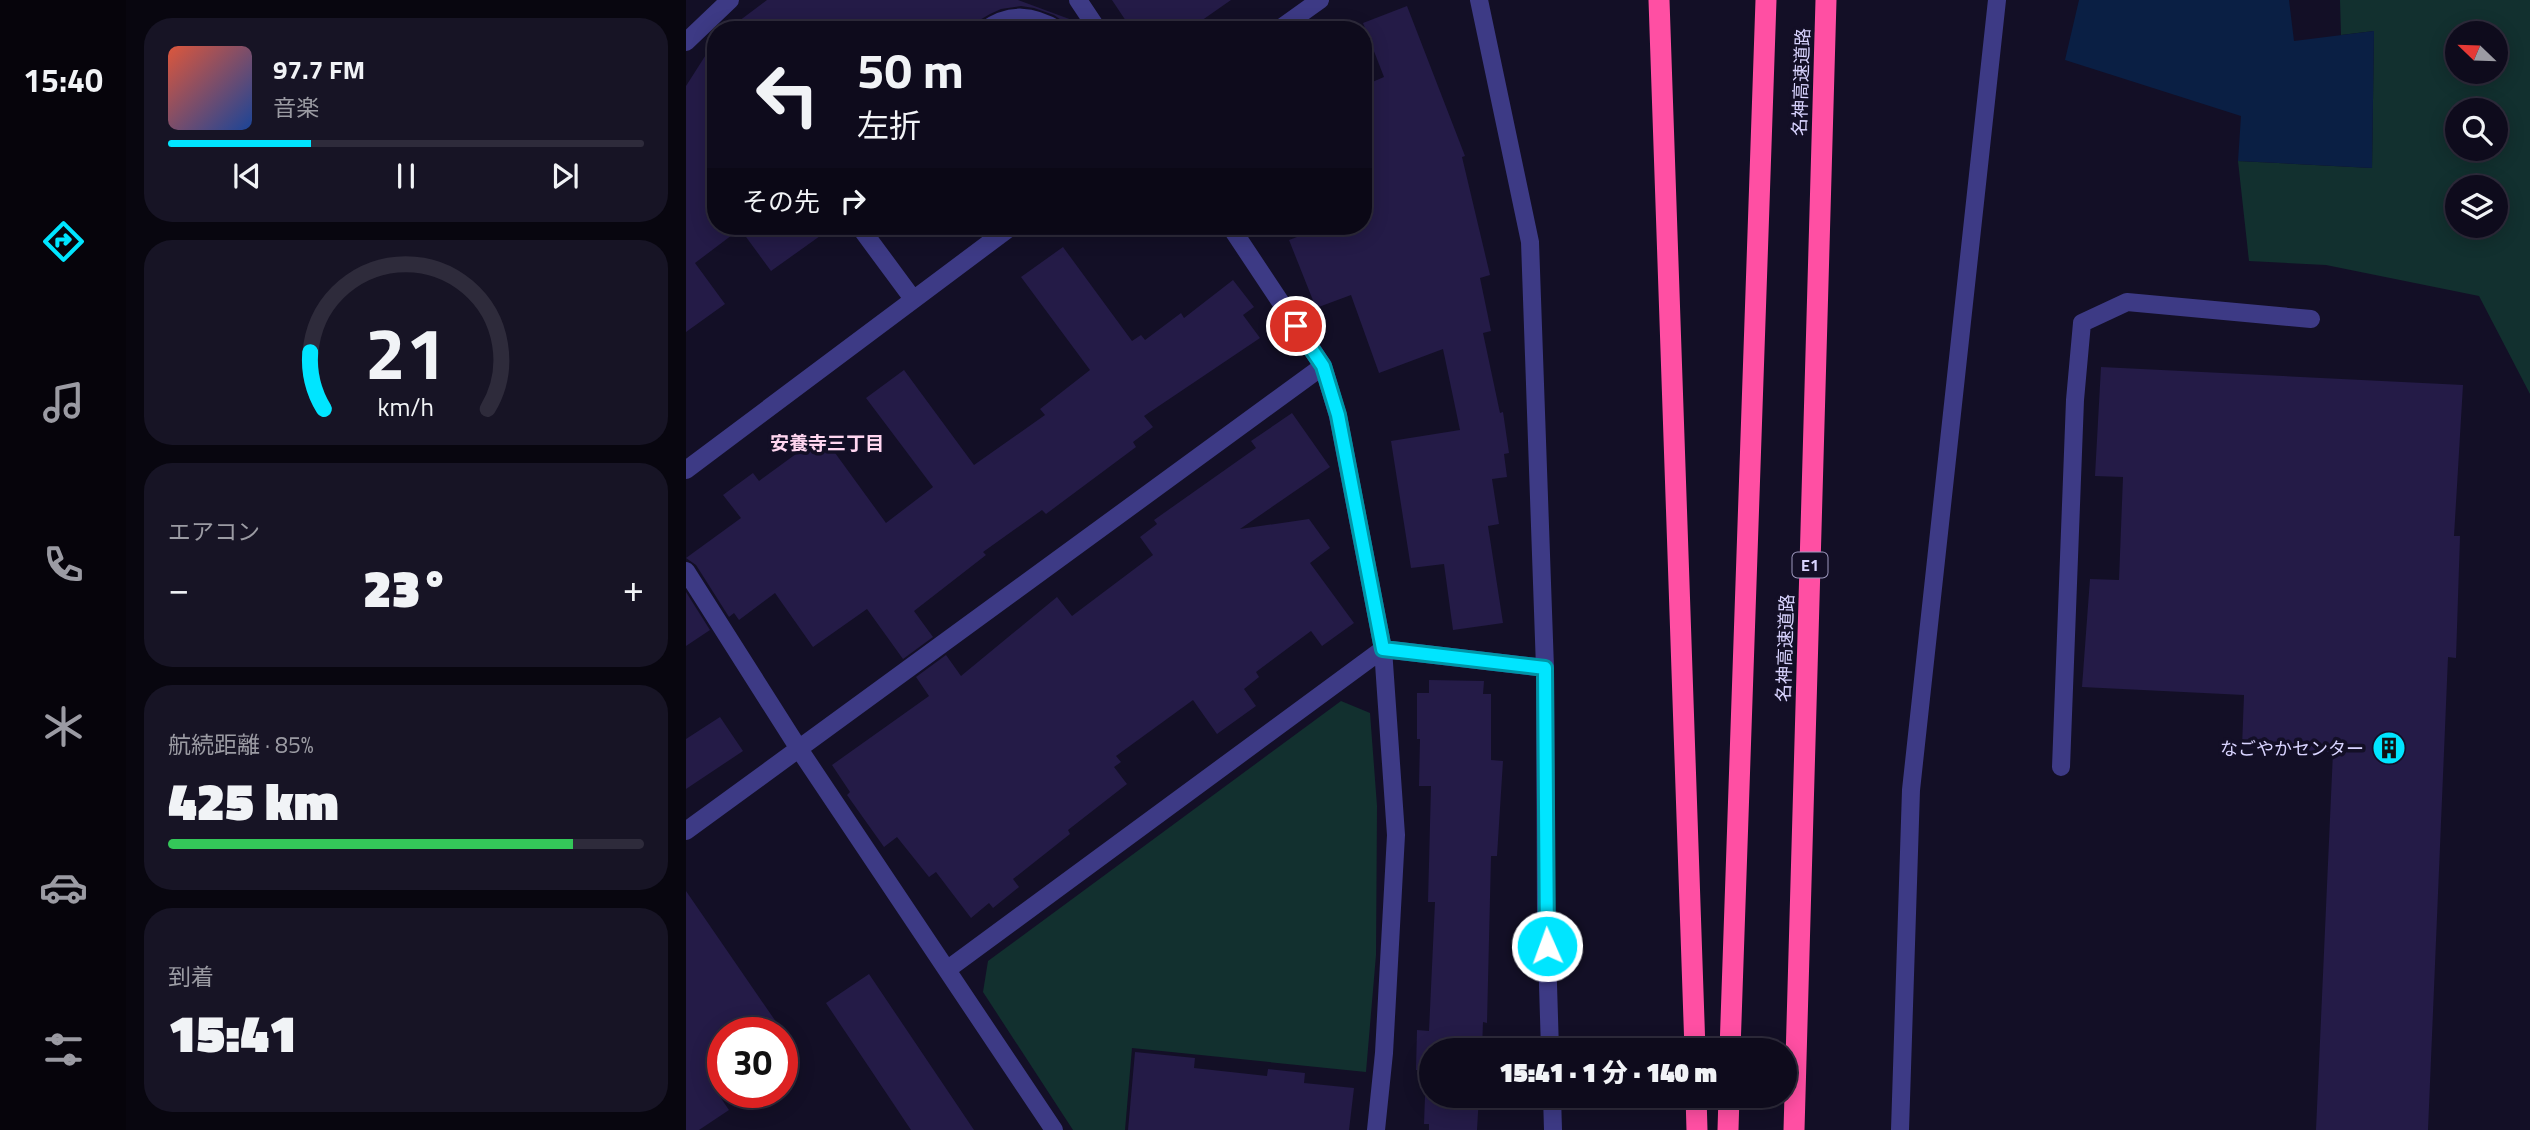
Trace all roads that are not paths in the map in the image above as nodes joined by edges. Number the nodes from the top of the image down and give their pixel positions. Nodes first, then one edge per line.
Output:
1 (730, 0) edge
2 (1078, 0) edge
3 (1318, 0) edge
4 (1479, 0) edge
5 (1659, 0) edge
6 (1766, 0) edge
7 (1826, 0) edge
8 (1997, 0) edge
9 (708, 21) edge
10 (998, 21) edge
11 (1042, 21) edge
12 (1092, 21) edge
13 (1290, 21) edge
14 (707, 22) edge
15 (686, 42) edge
16 (866, 235) edge
17 (1000, 235) edge
18 (1236, 235) edge
19 (913, 299) junction
20 (2311, 319) dead end
21 (1323, 366) junction
22 (686, 470) edge
23 (686, 571) edge
24 (1383, 649) junction
25 (1545, 668) junction
26 (799, 749) junction
27 (2062, 767) dead end
28 (686, 831) edge
29 (948, 969) junction
30 (1550, 1038) edge
31 (1695, 1038) edge
32 (1730, 1038) edge
33 (1552, 1108) edge
34 (1696, 1108) edge
35 (1729, 1108) edge
36 (1054, 1130) edge
37 (1376, 1130) edge
38 (1553, 1130) edge
39 (1697, 1130) edge
40 (1728, 1130) edge
41 (1794, 1130) edge
42 (1900, 1130) edge

1 - 9 street
2 - 12 street
3 - 13 street
4 - 25 street
5 - 31 highway
6 - 32 highway
7 - 41 highway, 名神高速道路 / E1
8 - 42 street
10 - 11 street
14 - 15 street
16 - 19 street
17 - 19 street
18 - 21 street
19 - 22 street
20 - 27 street
21 - 24 street
21 - 26 street
23 - 26 street
24 - 25 street
24 - 29 street
24 - 37 street
25 - 30 street
26 - 28 street
26 - 29 street
29 - 36 street
33 - 38 street
34 - 39 highway
35 - 40 highway

